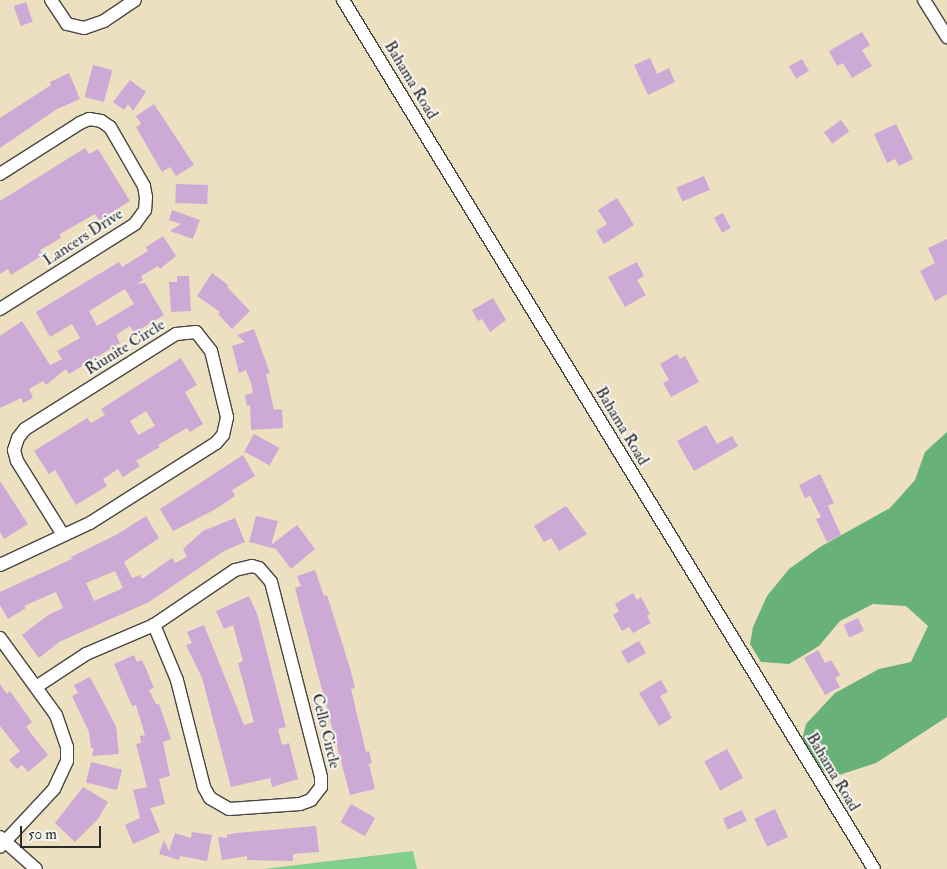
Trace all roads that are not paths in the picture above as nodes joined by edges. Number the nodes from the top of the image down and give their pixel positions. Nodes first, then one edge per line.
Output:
1 (51, 0) edge
2 (135, 0) edge
3 (343, 0) edge
4 (924, 0) edge
5 (947, 38) edge
6 (0, 174) edge
7 (0, 309) edge
8 (63, 535) junction
9 (0, 565) edge
10 (154, 625) junction
11 (0, 638) edge
12 (36, 687) junction
13 (2, 841) edge
14 (36, 869) edge
15 (874, 869) edge

1 - 2 street
3 - 15 street, Bahama Road
4 - 5 street
6 - 7 street, Lancers Drive
8 - 8 street, Riunite Circle
8 - 9 street, Riunite Circle
10 - 10 street, Cello Circle
10 - 12 street, Cello Circle
11 - 12 street
12 - 13 street
13 - 14 street

